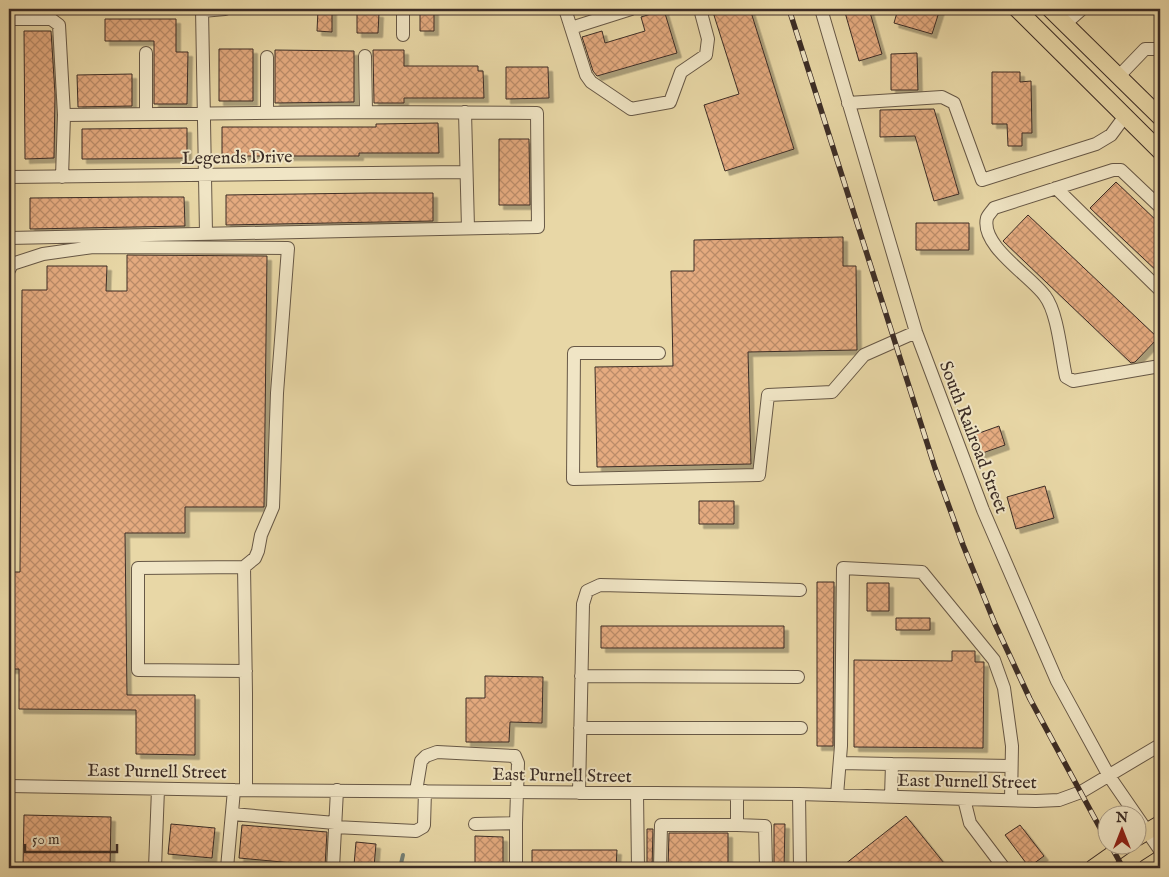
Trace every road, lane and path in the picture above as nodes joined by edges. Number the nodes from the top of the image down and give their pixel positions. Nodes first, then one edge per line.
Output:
1 (225, 9) edge
2 (403, 9) edge
3 (565, 9) edge
4 (631, 9) edge
5 (700, 9) edge
6 (821, 9) edge
7 (1018, 9) edge
8 (1050, 9) edge
9 (1082, 9) edge
10 (202, 10) edge
11 (9, 19) edge
12 (1065, 24) junction
13 (571, 28) junction
14 (403, 35) dead end
15 (1160, 49) edge
16 (146, 53) dead end
17 (365, 56) dead end
18 (267, 57) dead end
19 (1116, 74) junction
20 (1097, 88) junction
21 (848, 103) junction
22 (366, 112) junction
23 (465, 112) junction
24 (267, 113) junction
25 (146, 114) junction
26 (203, 114) junction
27 (64, 115) junction
28 (1125, 116) junction
29 (1160, 117) edge
30 (1160, 151) edge
31 (466, 172) junction
32 (204, 175) junction
33 (9, 177) edge
34 (62, 177) junction
35 (1056, 188) junction
36 (1160, 207) edge
37 (468, 228) junction
38 (206, 233) junction
39 (9, 238) edge
40 (9, 270) edge
41 (1160, 290) edge
42 (916, 332) junction
43 (659, 353) dead end
44 (1160, 366) edge
45 (244, 568) junction
46 (800, 590) dead end
47 (246, 671) junction
48 (581, 676) junction
49 (798, 676) dead end
50 (580, 728) junction
51 (801, 728) dead end
52 (1160, 745) edge
53 (840, 763) junction
54 (892, 764) junction
55 (1011, 766) junction
56 (1109, 776) junction
57 (9, 786) edge
58 (158, 789) junction
59 (240, 790) junction
60 (337, 790) junction
61 (421, 791) junction
62 (517, 792) junction
63 (579, 793) junction
64 (637, 794) junction
65 (737, 794) junction
66 (799, 794) junction
67 (836, 795) junction
68 (891, 797) junction
69 (964, 799) junction
70 (1010, 800) junction
71 (232, 814) junction
72 (516, 823) junction
73 (475, 824) dead end
74 (335, 825) junction
75 (737, 825) junction
76 (1148, 831) edge
77 (1160, 850) edge
78 (1113, 854) edge
79 (1160, 859) edge
80 (154, 868) edge
81 (227, 868) edge
82 (333, 868) edge
83 (516, 868) edge
84 (638, 868) edge
85 (660, 868) edge
86 (766, 868) edge
87 (800, 868) edge
88 (1004, 868) edge
89 (1093, 868) edge
90 (1146, 868) edge

1 - 10 street
2 - 14 street
3 - 13 street
4 - 13 street
5 - 13 street
6 - 21 street, South Railroad Street
7 - 20 main road
8 - 12 main road
9 - 12 street
10 - 26 street
11 - 27 street
12 - 19 main road
15 - 19 street
16 - 25 street
17 - 22 street
18 - 24 street
19 - 20 main road
19 - 29 main road
20 - 28 main road
21 - 28 street
21 - 42 street, South Railroad Street
22 - 23 street
22 - 24 street
23 - 31 street
23 - 37 street
24 - 26 street
25 - 26 street
25 - 27 street
26 - 32 street
27 - 34 street
28 - 30 main road
31 - 32 street, Legends Drive
31 - 37 street
32 - 34 street, Legends Drive
32 - 38 street
33 - 34 street, Legends Drive
35 - 36 street
35 - 41 street
35 - 44 street
37 - 38 street
38 - 39 street
40 - 45 street
42 - 43 street
42 - 56 street, South Railroad Street
45 - 47 street
45 - 47 street
46 - 48 street
47 - 59 street
48 - 49 street
48 - 50 street
50 - 51 street
50 - 63 street
52 - 56 street, East Purnell Street
53 - 54 street
53 - 55 street
53 - 67 street
54 - 55 street
54 - 68 street
55 - 70 street
56 - 70 street, East Purnell Street
56 - 76 street, South Railroad Street
57 - 58 street, East Purnell Street
58 - 59 street, East Purnell Street
58 - 80 street
59 - 60 street, East Purnell Street
59 - 71 street
60 - 61 street, East Purnell Street
60 - 74 street
61 - 62 street, East Purnell Street
61 - 62 street
61 - 74 street
62 - 63 street, East Purnell Street
62 - 72 street
63 - 64 street, East Purnell Street
64 - 65 street, East Purnell Street
64 - 84 street
65 - 66 street, East Purnell Street
65 - 75 street
66 - 67 street, East Purnell Street
66 - 87 street
67 - 68 street, East Purnell Street
68 - 69 street, East Purnell Street
69 - 70 street, East Purnell Street
69 - 88 street
71 - 74 street
71 - 81 street
72 - 73 street
72 - 83 street
74 - 82 street
75 - 85 street
75 - 86 street
76 - 77 street, South Railroad Street
78 - 89 main road
79 - 90 main road

